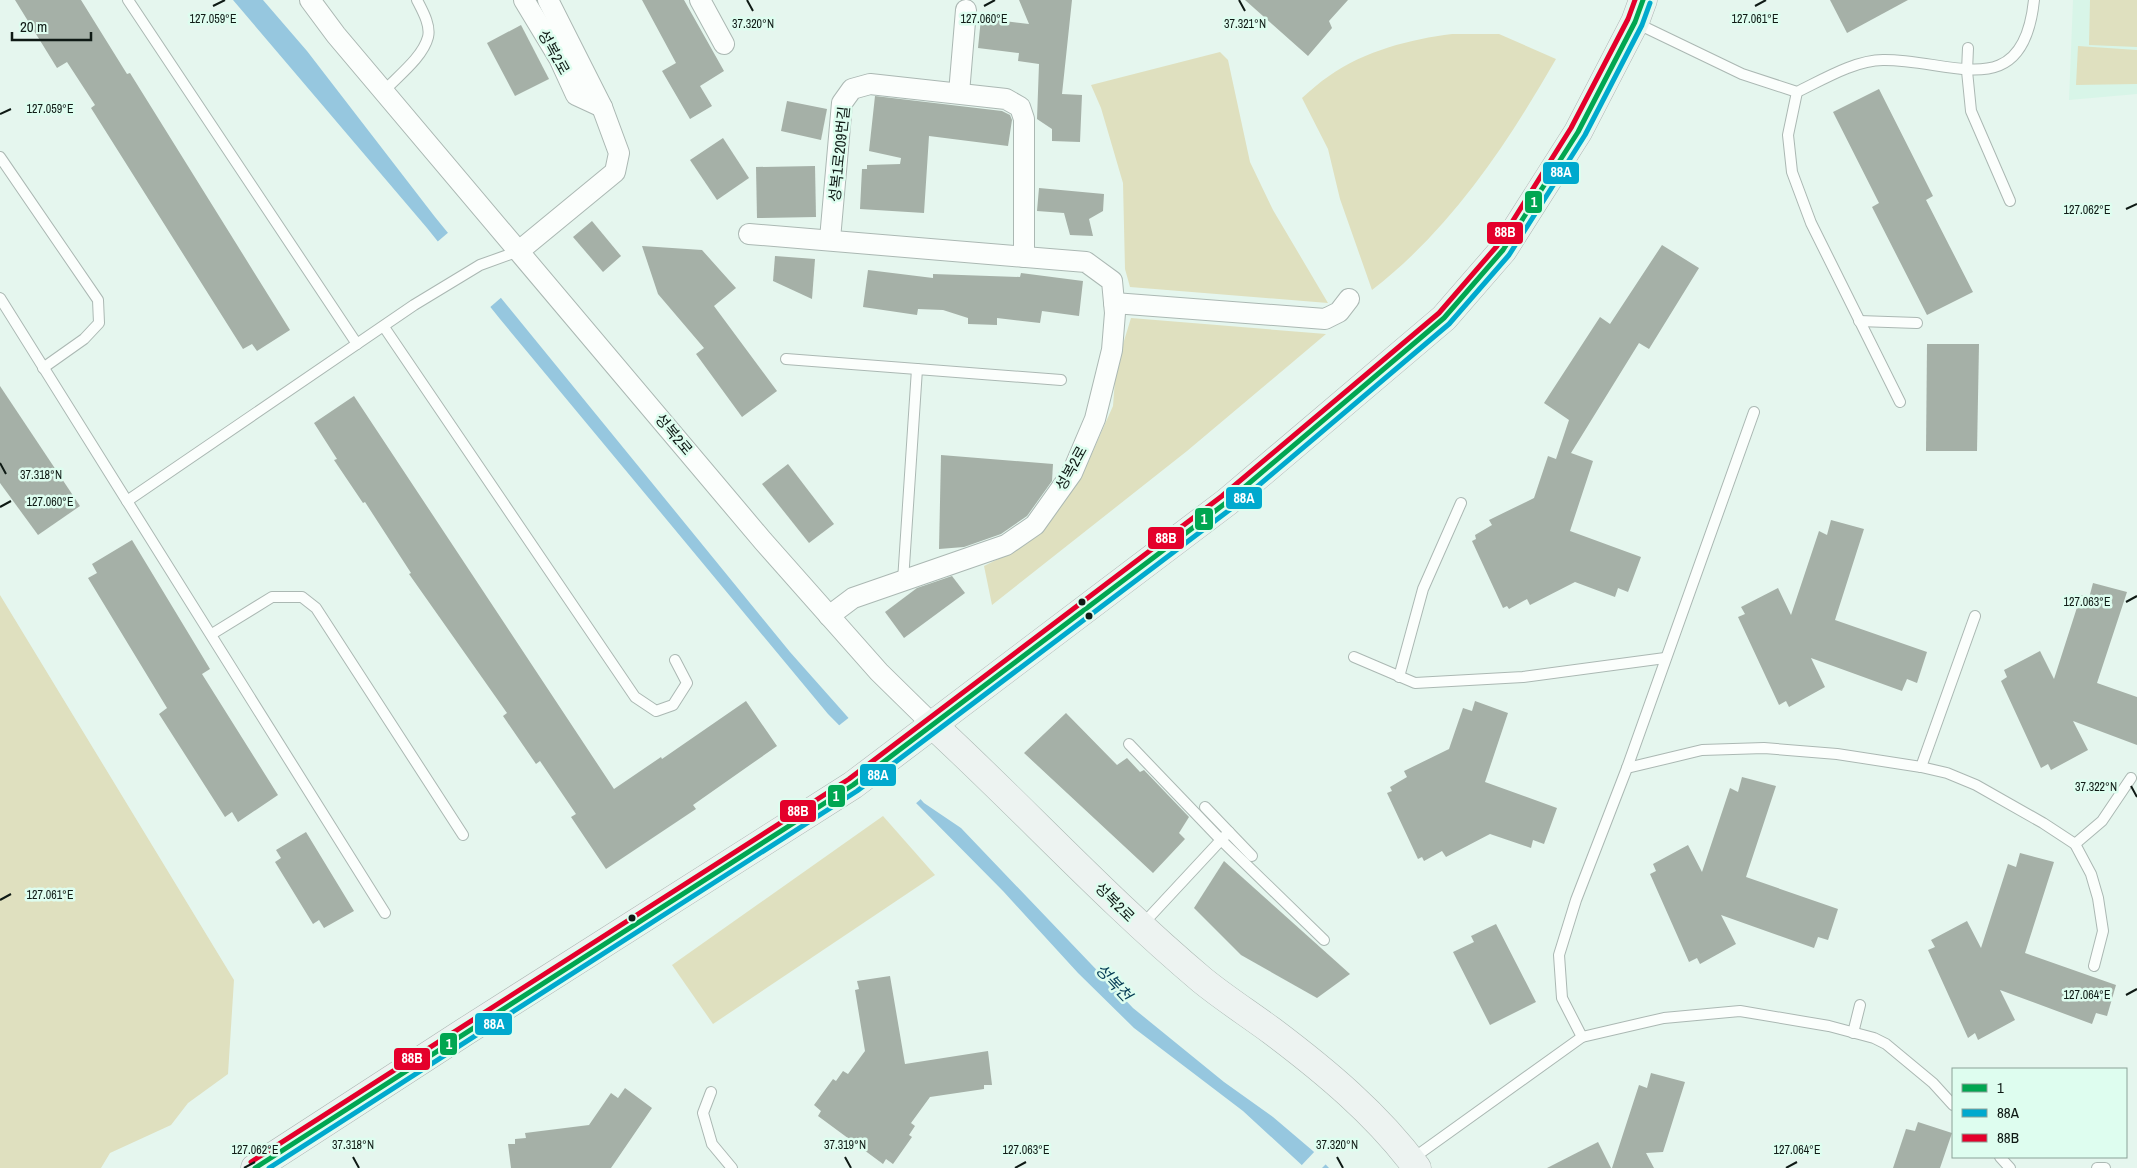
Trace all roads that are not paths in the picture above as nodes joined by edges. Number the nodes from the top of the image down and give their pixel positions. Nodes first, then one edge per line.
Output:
1 (128, 0) edge
2 (310, 0) edge
3 (417, 0) edge
4 (524, 0) edge
5 (548, 0) edge
6 (700, 0) edge
7 (2034, 0) edge
8 (966, 10) dead end
9 (1639, 11) edge
10 (724, 44) dead end
11 (1968, 48) dead end
12 (1967, 71) junction
13 (384, 91) junction
14 (1798, 92) junction
15 (959, 93) junction
16 (602, 107) junction
17 (0, 157) edge
18 (2010, 201) dead end
19 (749, 234) dead end
20 (830, 239) junction
21 (519, 251) junction
22 (1024, 257) junction
23 (0, 298) edge
24 (1349, 299) dead end
25 (1114, 303) junction
26 (1859, 321) junction
27 (1918, 323) dead end
28 (384, 327) junction
29 (357, 344) junction
30 (786, 359) dead end
31 (43, 368) junction
32 (917, 369) junction
33 (1061, 380) dead end
34 (1900, 402) dead end
35 (1754, 412) dead end
36 (127, 501) junction
37 (1461, 503) dead end
38 (903, 580) junction
39 (829, 616) junction
40 (1975, 616) dead end
41 (212, 634) junction
42 (1354, 658) dead end
43 (1665, 658) junction
44 (675, 660) dead end
45 (1399, 677) junction
46 (933, 725) junction
47 (1129, 744) dead end
48 (1921, 767) junction
49 (1626, 768) junction
50 (2131, 778) dead end
51 (1205, 807) dead end
52 (1229, 832) junction
53 (463, 835) dead end
54 (1221, 840) junction
55 (2075, 844) junction
56 (1252, 856) dead end
57 (385, 913) dead end
58 (1140, 927) junction
59 (1324, 940) dead end
60 (2094, 966) dead end
61 (1860, 1005) dead end
62 (1853, 1032) junction
63 (1582, 1037) junction
64 (711, 1092) dead end
65 (1952, 1104) edge
66 (2001, 1158) edge
67 (1414, 1164) edge
68 (255, 1168) edge
69 (732, 1168) edge
70 (2010, 1168) edge
71 (2097, 1168) edge
72 (2105, 1168) edge

1 - 29 lane
2 - 13 street, 성복2로
3 - 13 lane
4 - 16 street, 성복2로
5 - 16 street
6 - 10 street
7 - 12 lane
8 - 15 street
9 - 14 lane
9 - 46 street
11 - 12 lane
12 - 14 lane
12 - 18 lane
13 - 21 street, 성복2로
14 - 26 lane
15 - 20 street, 성복1로209번길
15 - 22 street, 성복1로209번길
16 - 21 street
17 - 31 lane
19 - 20 street
20 - 22 street
21 - 28 lane
21 - 39 street, 성복2로
22 - 25 street
23 - 31 lane
24 - 25 street
25 - 38 street, 성복2로
26 - 27 lane
26 - 34 lane
28 - 29 lane
28 - 44 lane
29 - 36 lane
30 - 32 lane
31 - 36 lane
32 - 33 lane
32 - 38 lane
35 - 43 lane
36 - 41 lane
37 - 45 lane
38 - 39 street, 성복2로
39 - 46 street, 성복2로
40 - 48 lane
41 - 53 lane
41 - 57 lane
42 - 45 lane
43 - 45 lane
43 - 49 lane
46 - 58 street, 성복2로
46 - 68 street
47 - 54 lane
48 - 49 lane
48 - 55 lane
49 - 63 lane
50 - 55 lane
51 - 52 lane
52 - 54 lane
52 - 56 lane
54 - 58 lane
54 - 59 lane
55 - 60 lane
58 - 67 street, 성복2로
61 - 62 lane
62 - 63 lane
62 - 65 lane
63 - 67 lane
64 - 69 lane
66 - 70 lane
71 - 72 lane

